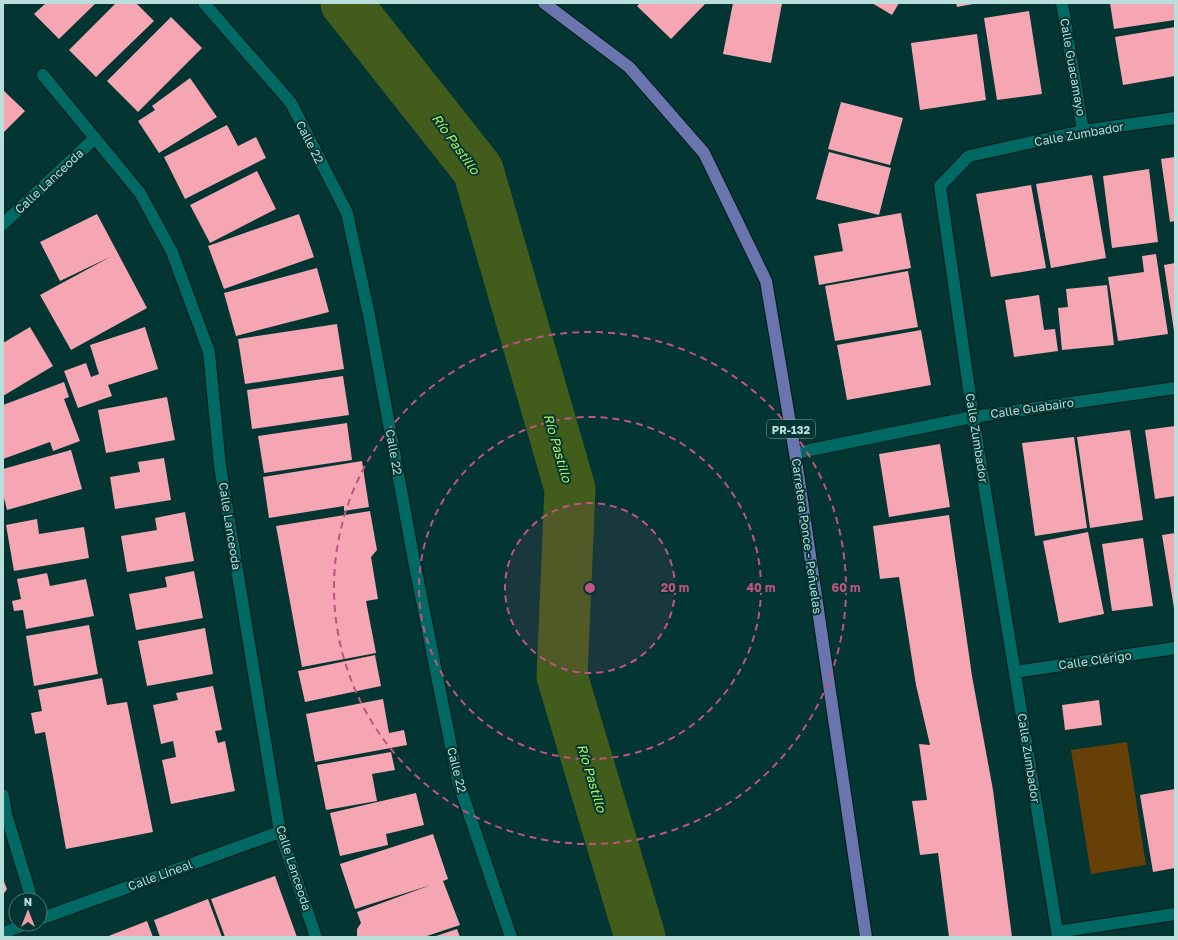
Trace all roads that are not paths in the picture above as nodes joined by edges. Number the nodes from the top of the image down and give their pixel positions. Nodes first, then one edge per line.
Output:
1 (204, 3) edge
2 (544, 3) edge
3 (1062, 3) edge
4 (43, 74) dead end
5 (1175, 118) edge
6 (1084, 131) junction
7 (95, 138) junction
8 (3, 224) edge
9 (1175, 388) edge
10 (973, 417) junction
11 (795, 453) junction
12 (1175, 648) edge
13 (1015, 672) junction
14 (3, 795) edge
15 (280, 832) junction
16 (30, 892) edge
17 (1175, 914) edge
18 (48, 916) edge
19 (1057, 934) edge
20 (316, 937) edge
21 (510, 937) edge
22 (866, 937) edge

1 - 21 street, Calle 22
2 - 11 main road, Carretera Ponce - Peñuelas / PR-132
3 - 6 street, Calle Guacamayo
4 - 7 street, Calle Lanceoda
5 - 6 street, Calle Zumbador
6 - 10 street, Calle Zumbador
7 - 8 street, Calle Lanceoda
7 - 15 street, Calle Lanceoda
9 - 10 street, Calle Guabairo
10 - 11 street, Calle Guabairo
10 - 13 street, Calle Zumbador
11 - 22 main road, Carretera Ponce - Peñuelas / PR-132
12 - 13 street, Calle Clérigo
13 - 19 street, Calle Zumbador
14 - 16 street
15 - 18 street, Calle Lineal
15 - 20 street, Calle Lanceoda
17 - 19 street

